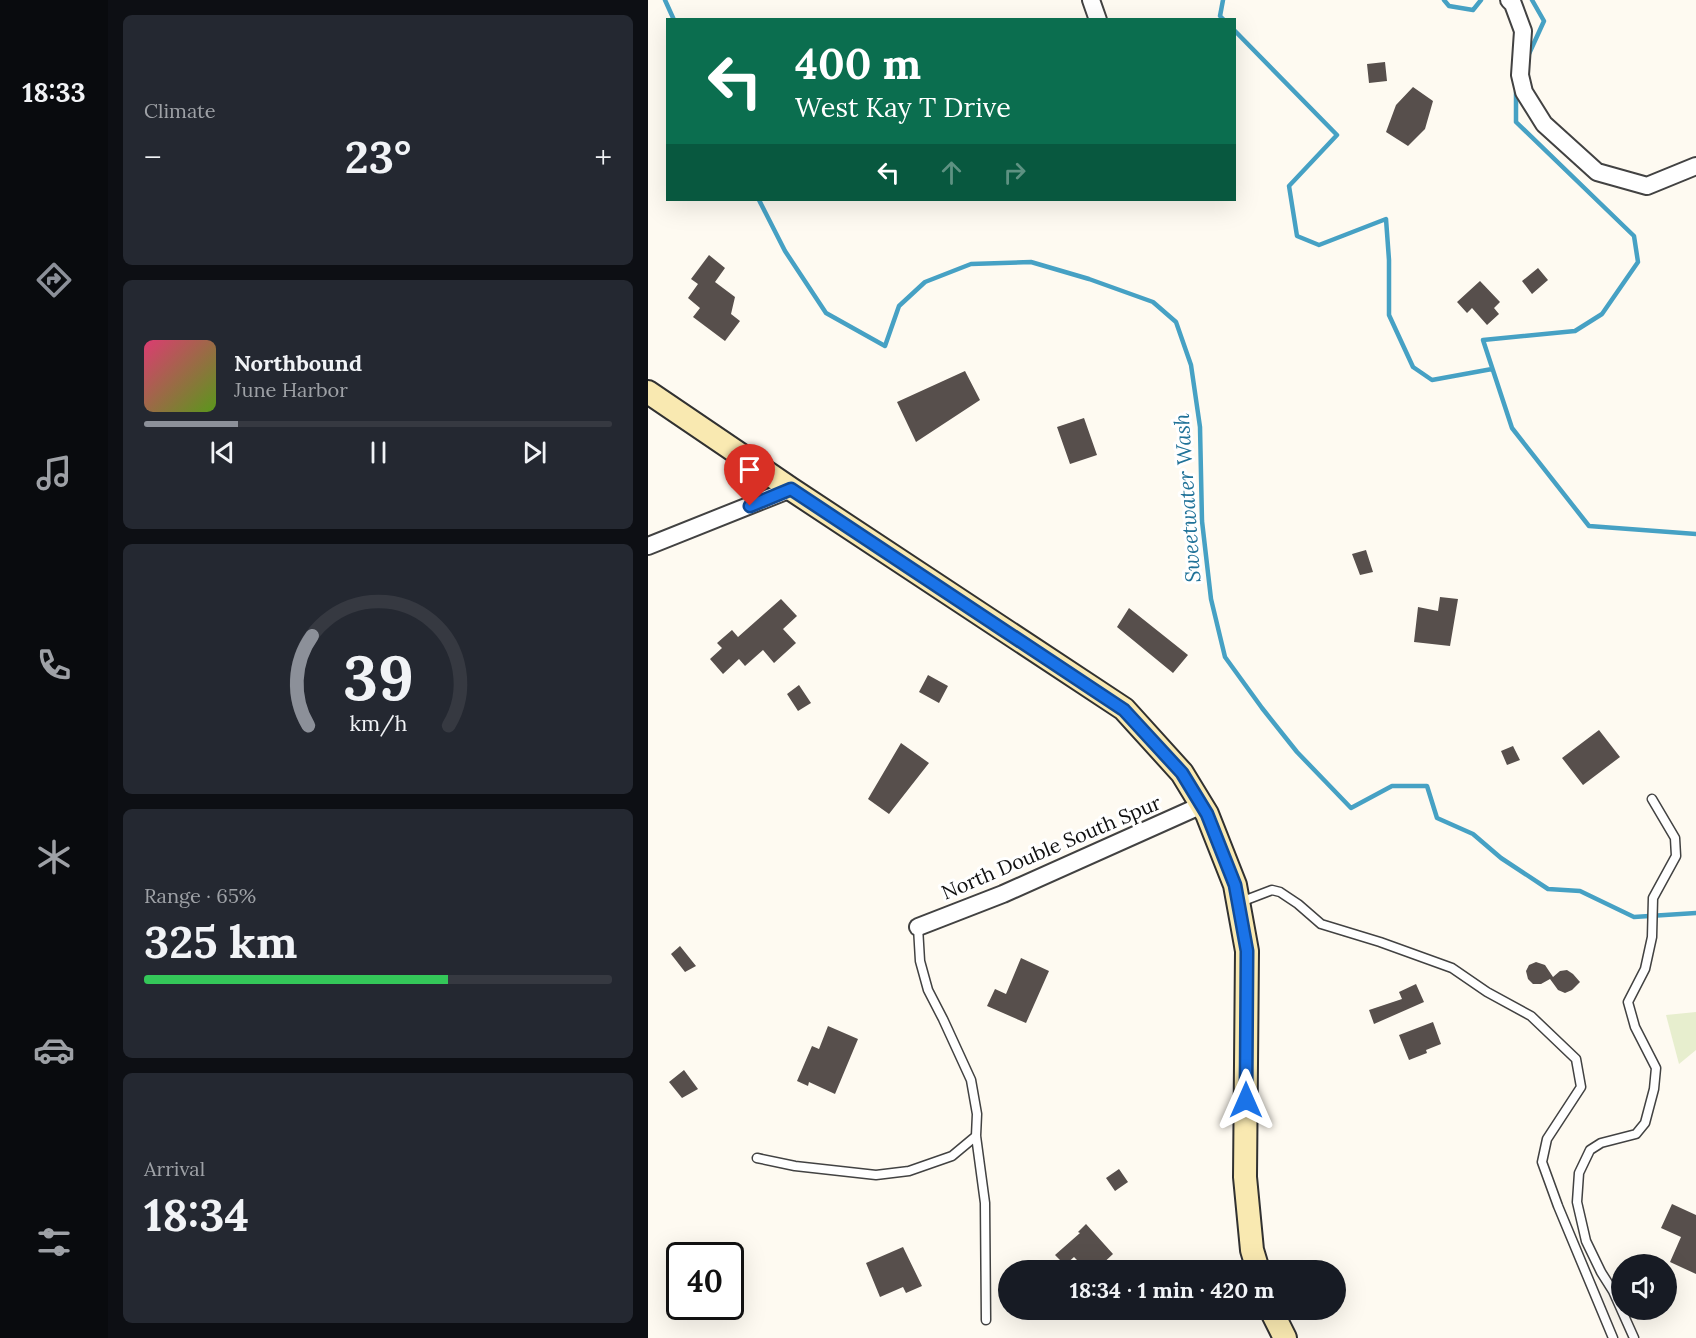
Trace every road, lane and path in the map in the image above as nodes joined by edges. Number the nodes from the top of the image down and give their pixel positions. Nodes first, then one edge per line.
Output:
1 (1091, 0) edge
2 (1509, 0) edge
3 (1097, 18) edge
4 (1696, 166) edge
5 (648, 392) edge
6 (791, 489) junction
7 (648, 546) edge
8 (1652, 800) dead end
9 (1202, 805) junction
10 (1238, 904) junction
11 (918, 927) joint
12 (976, 1136) junction
13 (757, 1158) dead end
14 (1255, 1260) edge
15 (986, 1320) dead end
16 (1276, 1320) edge
17 (1285, 1338) edge
18 (1613, 1338) edge
19 (1634, 1338) edge

1 - 3 street
2 - 4 street
5 - 6 street
6 - 7 street
6 - 9 street
8 - 19 lane
9 - 10 street
9 - 11 street, North Double South Spur
10 - 14 street
10 - 18 lane
11 - 12 lane
12 - 13 lane
12 - 15 lane
16 - 17 street

